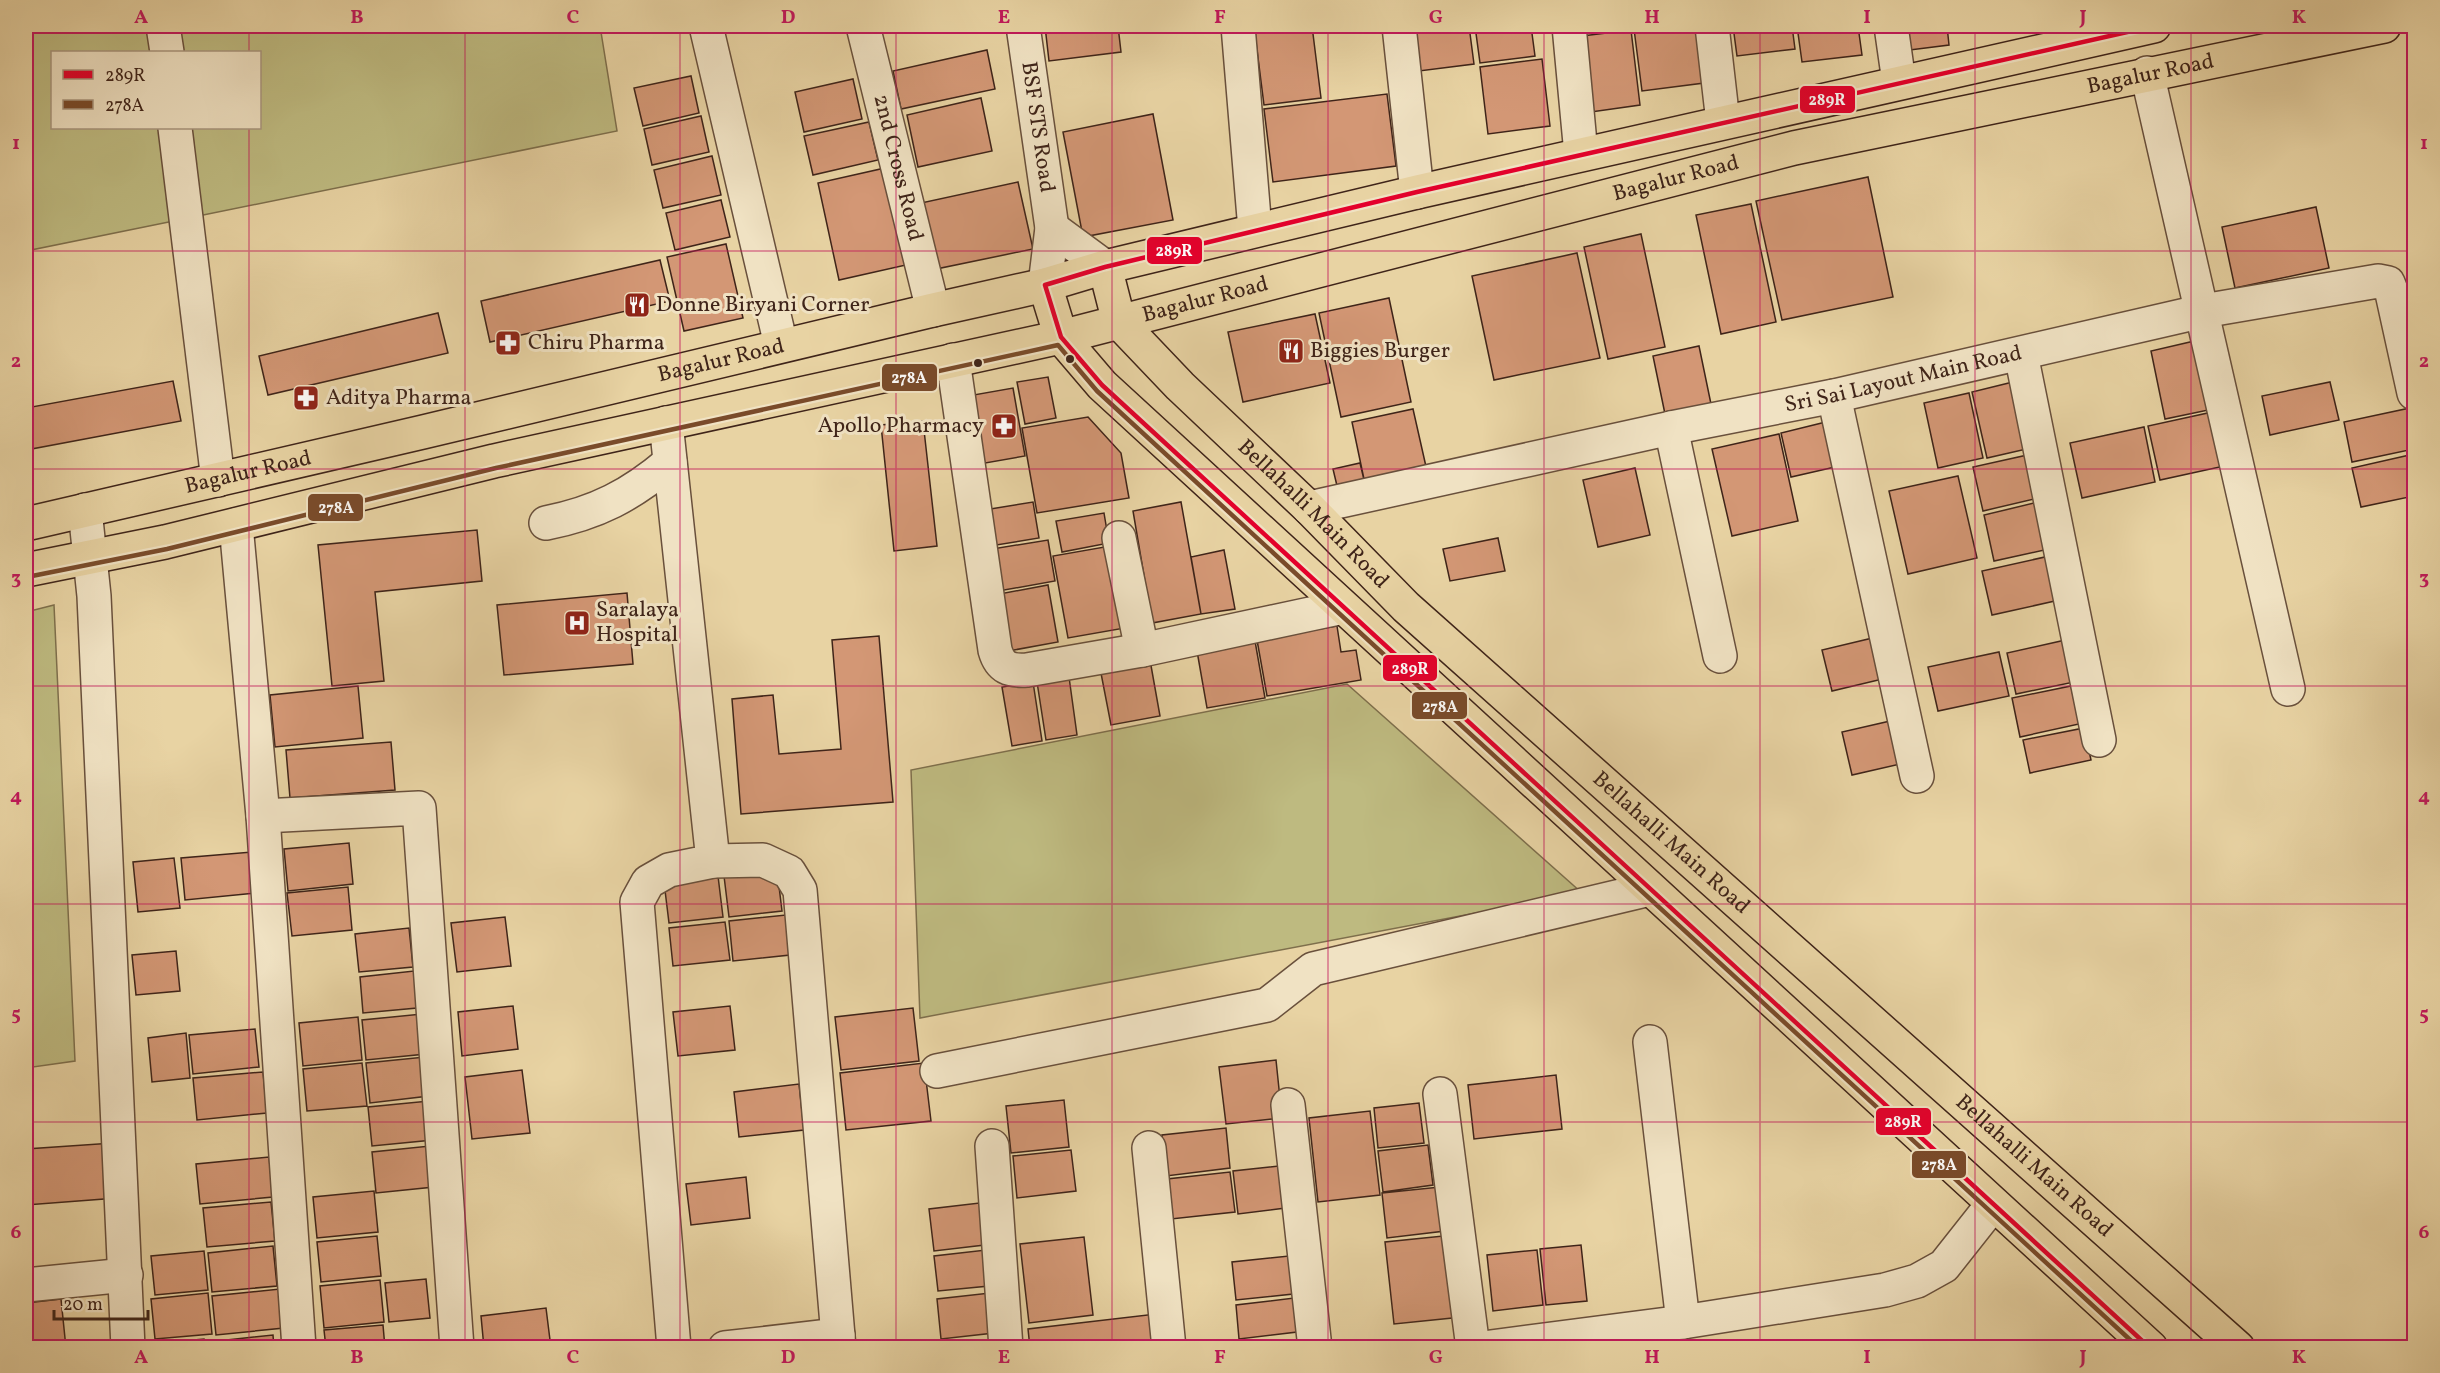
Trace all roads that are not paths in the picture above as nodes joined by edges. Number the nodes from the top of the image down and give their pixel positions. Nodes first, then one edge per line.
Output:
1 (163, 26) edge
2 (706, 26) edge
3 (863, 26) edge
4 (1023, 26) edge
5 (1238, 26) edge
6 (1399, 26) edge
7 (1569, 26) edge
8 (1712, 26) edge
9 (1892, 26) edge
10 (2154, 26) edge
11 (2384, 26) edge
12 (166, 51) edge
13 (2147, 74) junction
14 (1899, 82) junction
15 (1723, 122) junction
16 (175, 129) edge
17 (1581, 154) junction
18 (1417, 192) junction
19 (1052, 228) junction
20 (1255, 230) junction
21 (1105, 267) junction
22 (1045, 285) junction
23 (933, 310) junction
24 (2203, 311) junction
25 (1119, 322) junction
26 (1061, 337) junction
27 (781, 345) junction
28 (2021, 354) junction
29 (953, 360) junction
30 (2415, 393) edge
31 (1834, 396) junction
32 (666, 423) junction
33 (1671, 428) junction
34 (670, 462) junction
35 (218, 480) junction
36 (1309, 508) junction
37 (85, 510) junction
38 (546, 523) dead end
39 (26, 524) edge
40 (236, 525) junction
41 (1119, 538) dead end
42 (89, 557) junction
43 (26, 570) edge
44 (1343, 607) junction
45 (1142, 650) junction
46 (1720, 656) dead end
47 (2288, 689) dead end
48 (2099, 740) dead end
49 (1917, 776) dead end
50 (263, 816) junction
51 (713, 861) junction
52 (1650, 889) junction
53 (1650, 1042) dead end
54 (937, 1071) dead end
55 (1440, 1094) dead end
56 (1288, 1105) dead end
57 (992, 1146) dead end
58 (1149, 1148) dead end
59 (1993, 1204) junction
60 (126, 1275) junction
61 (26, 1285) edge
62 (1683, 1322) junction
63 (839, 1341) edge
64 (128, 1347) edge
65 (299, 1347) edge
66 (457, 1347) edge
67 (674, 1347) edge
68 (725, 1347) edge
69 (1006, 1347) edge
70 (1169, 1347) edge
71 (1315, 1347) edge
72 (1473, 1347) edge
73 (1483, 1347) edge
74 (2151, 1347) edge
75 (2238, 1347) edge

1 - 12 street
2 - 27 street
3 - 23 street, 2nd Cross Road
4 - 19 street, BSF STS Road
5 - 20 street
6 - 18 street
7 - 17 street
8 - 15 street
9 - 14 street
10 - 14 main road, Bagalur Road
11 - 13 main road, Bagalur Road
13 - 24 street
13 - 25 main road, Bagalur Road
14 - 15 main road, Bagalur Road
15 - 17 main road, Bagalur Road
16 - 35 street
17 - 18 main road, Bagalur Road
18 - 20 main road, Bagalur Road
19 - 21 street
19 - 22 street, BSF STS Road
20 - 21 main road, Bagalur Road
21 - 22 main road, Bagalur Road
21 - 25 main road
22 - 23 main road, Bagalur Road
22 - 26 main road
23 - 27 main road, Bagalur Road
24 - 28 street, Sri Sai Layout Main Road
24 - 30 street, Sri Sai Layout Main Road
24 - 47 street
25 - 26 main road, Bagalur Road
25 - 36 main road, Bellahalli Main Road
26 - 29 main road, Bagalur Road
26 - 44 main road, Bellahalli Main Road
27 - 35 main road, Bagalur Road
28 - 31 street, Sri Sai Layout Main Road
28 - 48 street
29 - 32 main road, Bagalur Road
29 - 45 street
31 - 33 street, Sri Sai Layout Main Road
31 - 49 street
32 - 34 street
32 - 40 main road, Bagalur Road
33 - 36 street, Sri Sai Layout Main Road
33 - 46 street
34 - 38 street
34 - 51 street
35 - 37 main road, Bagalur Road
36 - 75 main road, Bellahalli Main Road
37 - 39 main road, Bagalur Road
37 - 42 street
40 - 42 main road, Bagalur Road
40 - 50 street
41 - 45 street
42 - 43 main road, Bagalur Road
42 - 60 street
44 - 45 street
44 - 52 main road, Bellahalli Main Road
50 - 65 street
50 - 66 street
51 - 63 street
51 - 67 street
52 - 54 street
52 - 59 main road, Bellahalli Main Road
53 - 62 street
55 - 72 street
56 - 71 street
57 - 69 street
58 - 70 street
59 - 62 street
59 - 74 main road, Bellahalli Main Road
60 - 61 street
60 - 64 street
62 - 73 street
63 - 68 street

